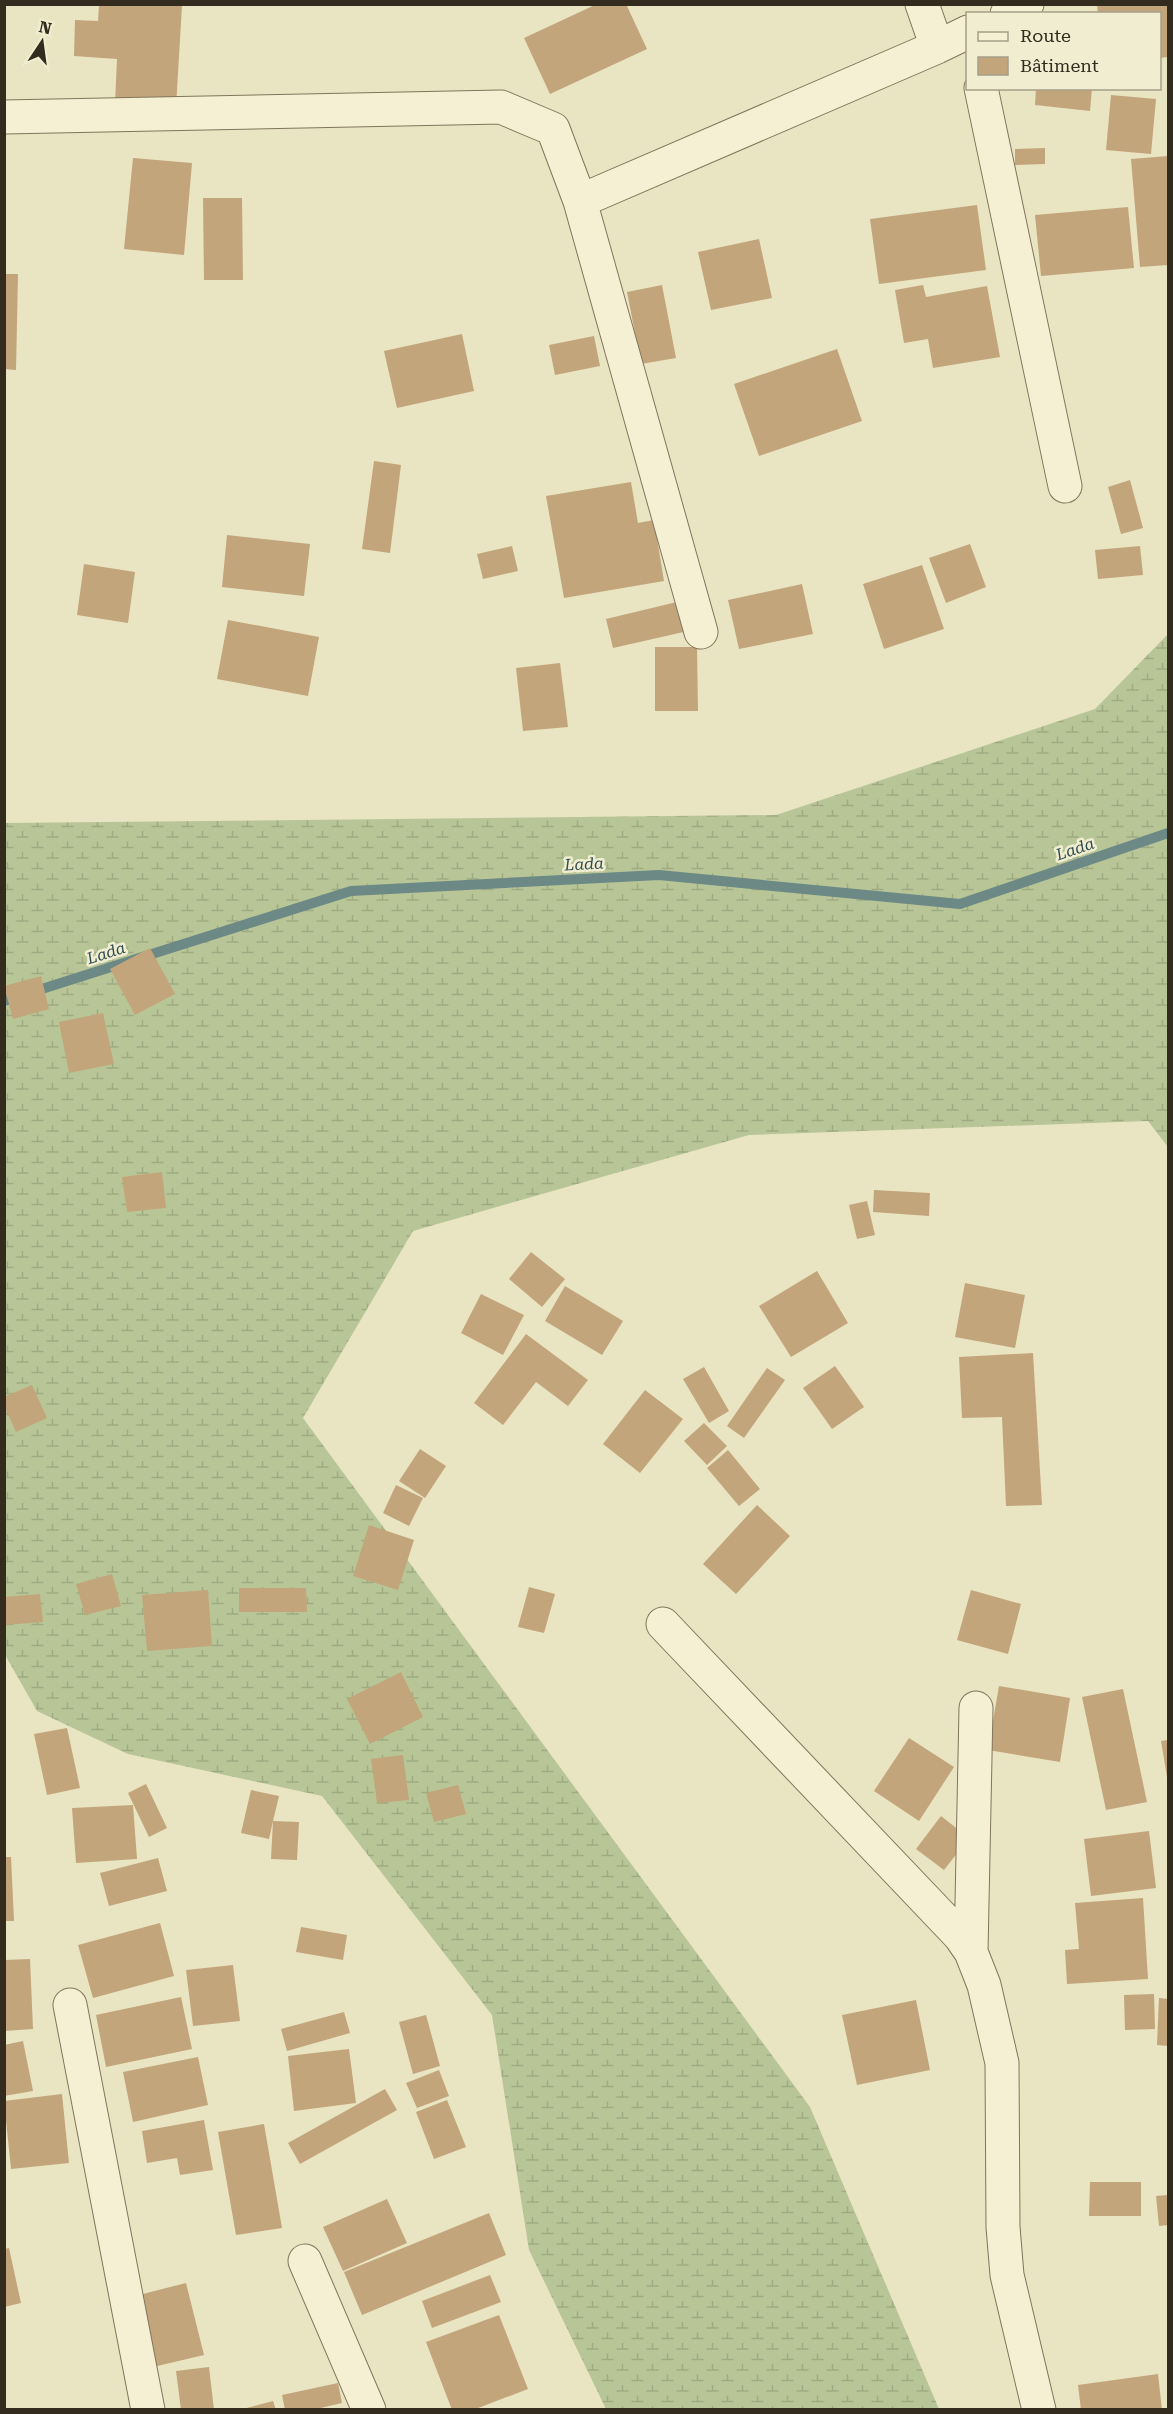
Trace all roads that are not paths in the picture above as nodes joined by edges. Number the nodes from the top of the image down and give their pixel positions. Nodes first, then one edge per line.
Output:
1 (922, 4) edge
2 (1027, 4) edge
3 (1011, 12) edge
4 (966, 33) edge
5 (937, 47) junction
6 (981, 90) edge
7 (4, 117) edge
8 (580, 201) junction
9 (1065, 486) dead end
10 (701, 632) dead end
11 (663, 1624) dead end
12 (976, 1708) dead end
13 (971, 1952) junction
14 (70, 2005) dead end
15 (305, 2261) dead end
16 (148, 2409) edge
17 (369, 2409) edge
18 (1039, 2409) edge

1 - 5 street
2 - 3 street
4 - 5 street
5 - 8 street
6 - 9 street
7 - 8 street
8 - 10 street
11 - 13 street
12 - 13 street
13 - 18 street
14 - 16 street
15 - 17 street

